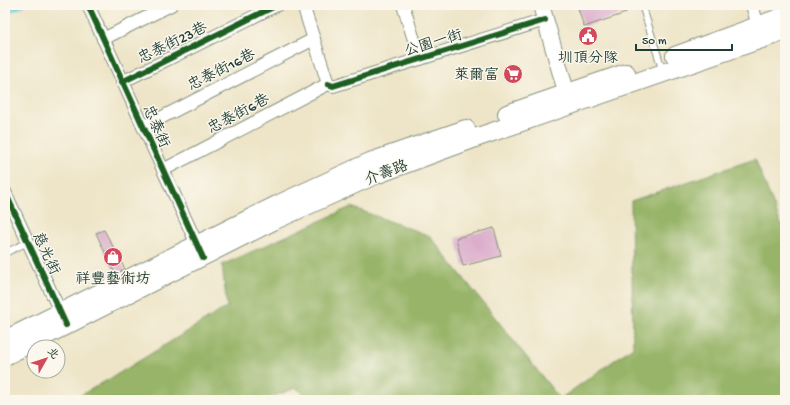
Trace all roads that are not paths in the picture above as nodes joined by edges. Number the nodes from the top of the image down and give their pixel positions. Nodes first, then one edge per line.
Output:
1 (88, 5) edge
2 (171, 5) edge
3 (276, 5) edge
4 (303, 5) edge
5 (403, 5) edge
6 (541, 5) edge
7 (642, 5) edge
8 (752, 5) edge
9 (785, 16) edge
10 (546, 20) junction
11 (785, 31) edge
12 (760, 32) junction
13 (103, 39) junction
14 (314, 39) junction
15 (420, 59) junction
16 (661, 67) junction
17 (122, 82) junction
18 (328, 84) junction
19 (569, 99) junction
20 (143, 127) junction
21 (163, 170) junction
22 (5, 192) edge
23 (28, 242) junction
24 (200, 251) junction
25 (5, 253) edge
26 (63, 318) junction
27 (5, 340) edge
28 (5, 356) edge

1 - 13 street, 忠泰街
2 - 13 street
3 - 17 street, 忠泰街23巷
4 - 14 street
5 - 15 street
6 - 10 street
7 - 16 lane
8 - 12 street
9 - 12 main road, 介壽路
10 - 15 street, 公園一街
10 - 19 street
11 - 12 main road, 介壽路
12 - 16 main road, 介壽路
13 - 17 street, 忠泰街
14 - 18 street
14 - 20 street, 忠泰街16巷
15 - 18 street, 公園一街
16 - 19 main road, 介壽路
17 - 20 street, 忠泰街
18 - 21 street, 忠泰街6巷
19 - 24 main road, 介壽路
20 - 21 street, 忠泰街
21 - 24 street, 忠泰街
22 - 23 street, 慈光街
23 - 25 lane
23 - 26 street, 慈光街
24 - 26 main road, 介壽路
26 - 27 main road, 介壽路
26 - 28 main road, 介壽路

